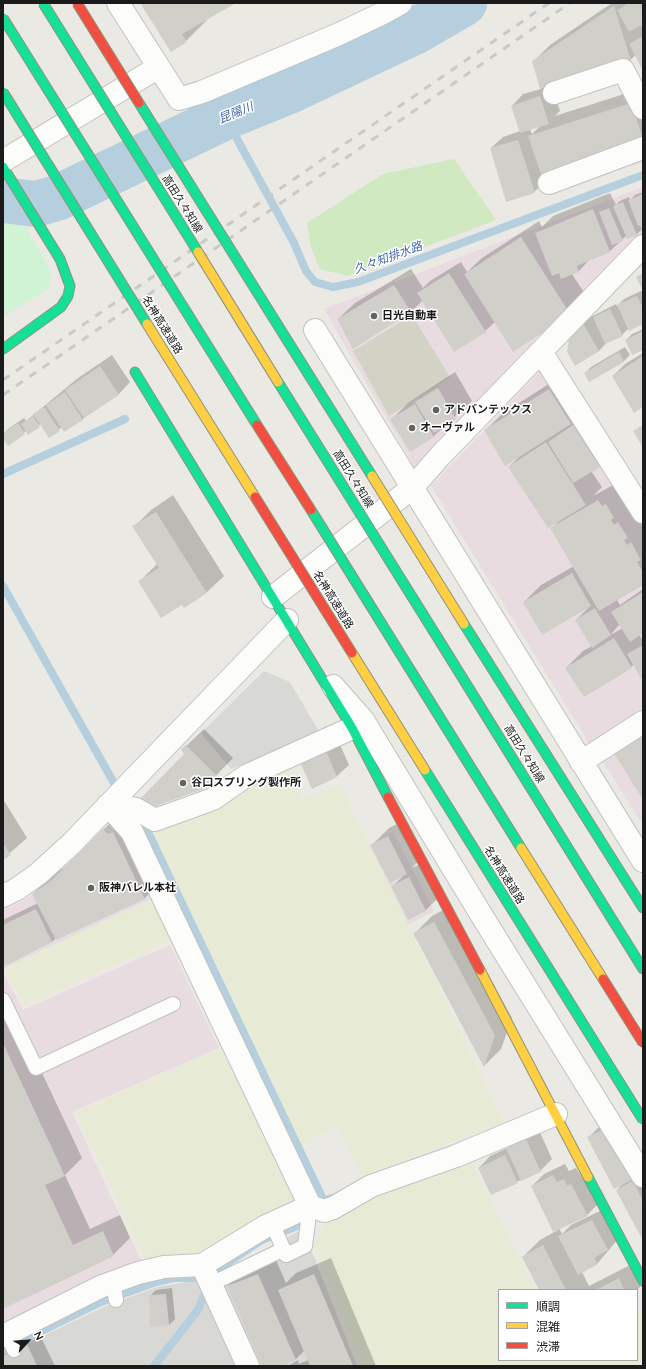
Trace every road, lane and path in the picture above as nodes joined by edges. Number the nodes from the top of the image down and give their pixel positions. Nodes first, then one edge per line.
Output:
1 (43, 3) edge
2 (77, 3) edge
3 (118, 3) edge
4 (401, 3) edge
5 (3, 18) edge
6 (157, 68) junction
7 (3, 92) edge
8 (554, 93) dead end
9 (643, 108) edge
10 (643, 148) edge
11 (3, 161) edge
12 (3, 167) edge
13 (549, 183) dead end
14 (643, 246) edge
15 (314, 330) dead end
16 (3, 348) edge
17 (541, 352) junction
18 (135, 372) dead end
19 (412, 488) junction
20 (643, 512) edge
21 (273, 597) junction
22 (288, 620) junction
23 (310, 661) junction
24 (643, 722) edge
25 (352, 728) junction
26 (581, 762) junction
27 (108, 805) junction
28 (643, 861) edge
29 (3, 896) edge
30 (643, 908) edge
31 (643, 968) edge
32 (3, 1000) edge
33 (173, 1004) dead end
34 (643, 1043) edge
35 (556, 1114) junction
36 (643, 1120) edge
37 (643, 1176) edge
38 (310, 1206) junction
39 (279, 1238) junction
40 (207, 1275) junction
41 (643, 1280) edge
42 (8, 1340) edge
43 (248, 1366) edge

1 - 31 main road, 高田久々知線, bridge
2 - 30 main road, 高田久々知線, bridge
3 - 6 street
4 - 6 street
5 - 34 main road, bridge
6 - 11 street
7 - 36 main road, 名神高速道路, bridge
8 - 9 street
10 - 13 street
12 - 16 main road
14 - 17 street
15 - 19 street
17 - 19 street
17 - 20 street
18 - 21 main road
19 - 21 street
19 - 26 street
21 - 22 main road
22 - 23 main road
22 - 27 street
23 - 25 main road
23 - 37 street
24 - 26 street
25 - 27 street
25 - 35 main road
26 - 28 street
27 - 29 street
27 - 38 street
32 - 33 lane
35 - 38 street
35 - 41 main road
38 - 39 street
38 - 39 lane
39 - 40 street
39 - 40 lane
40 - 42 street
40 - 43 street

